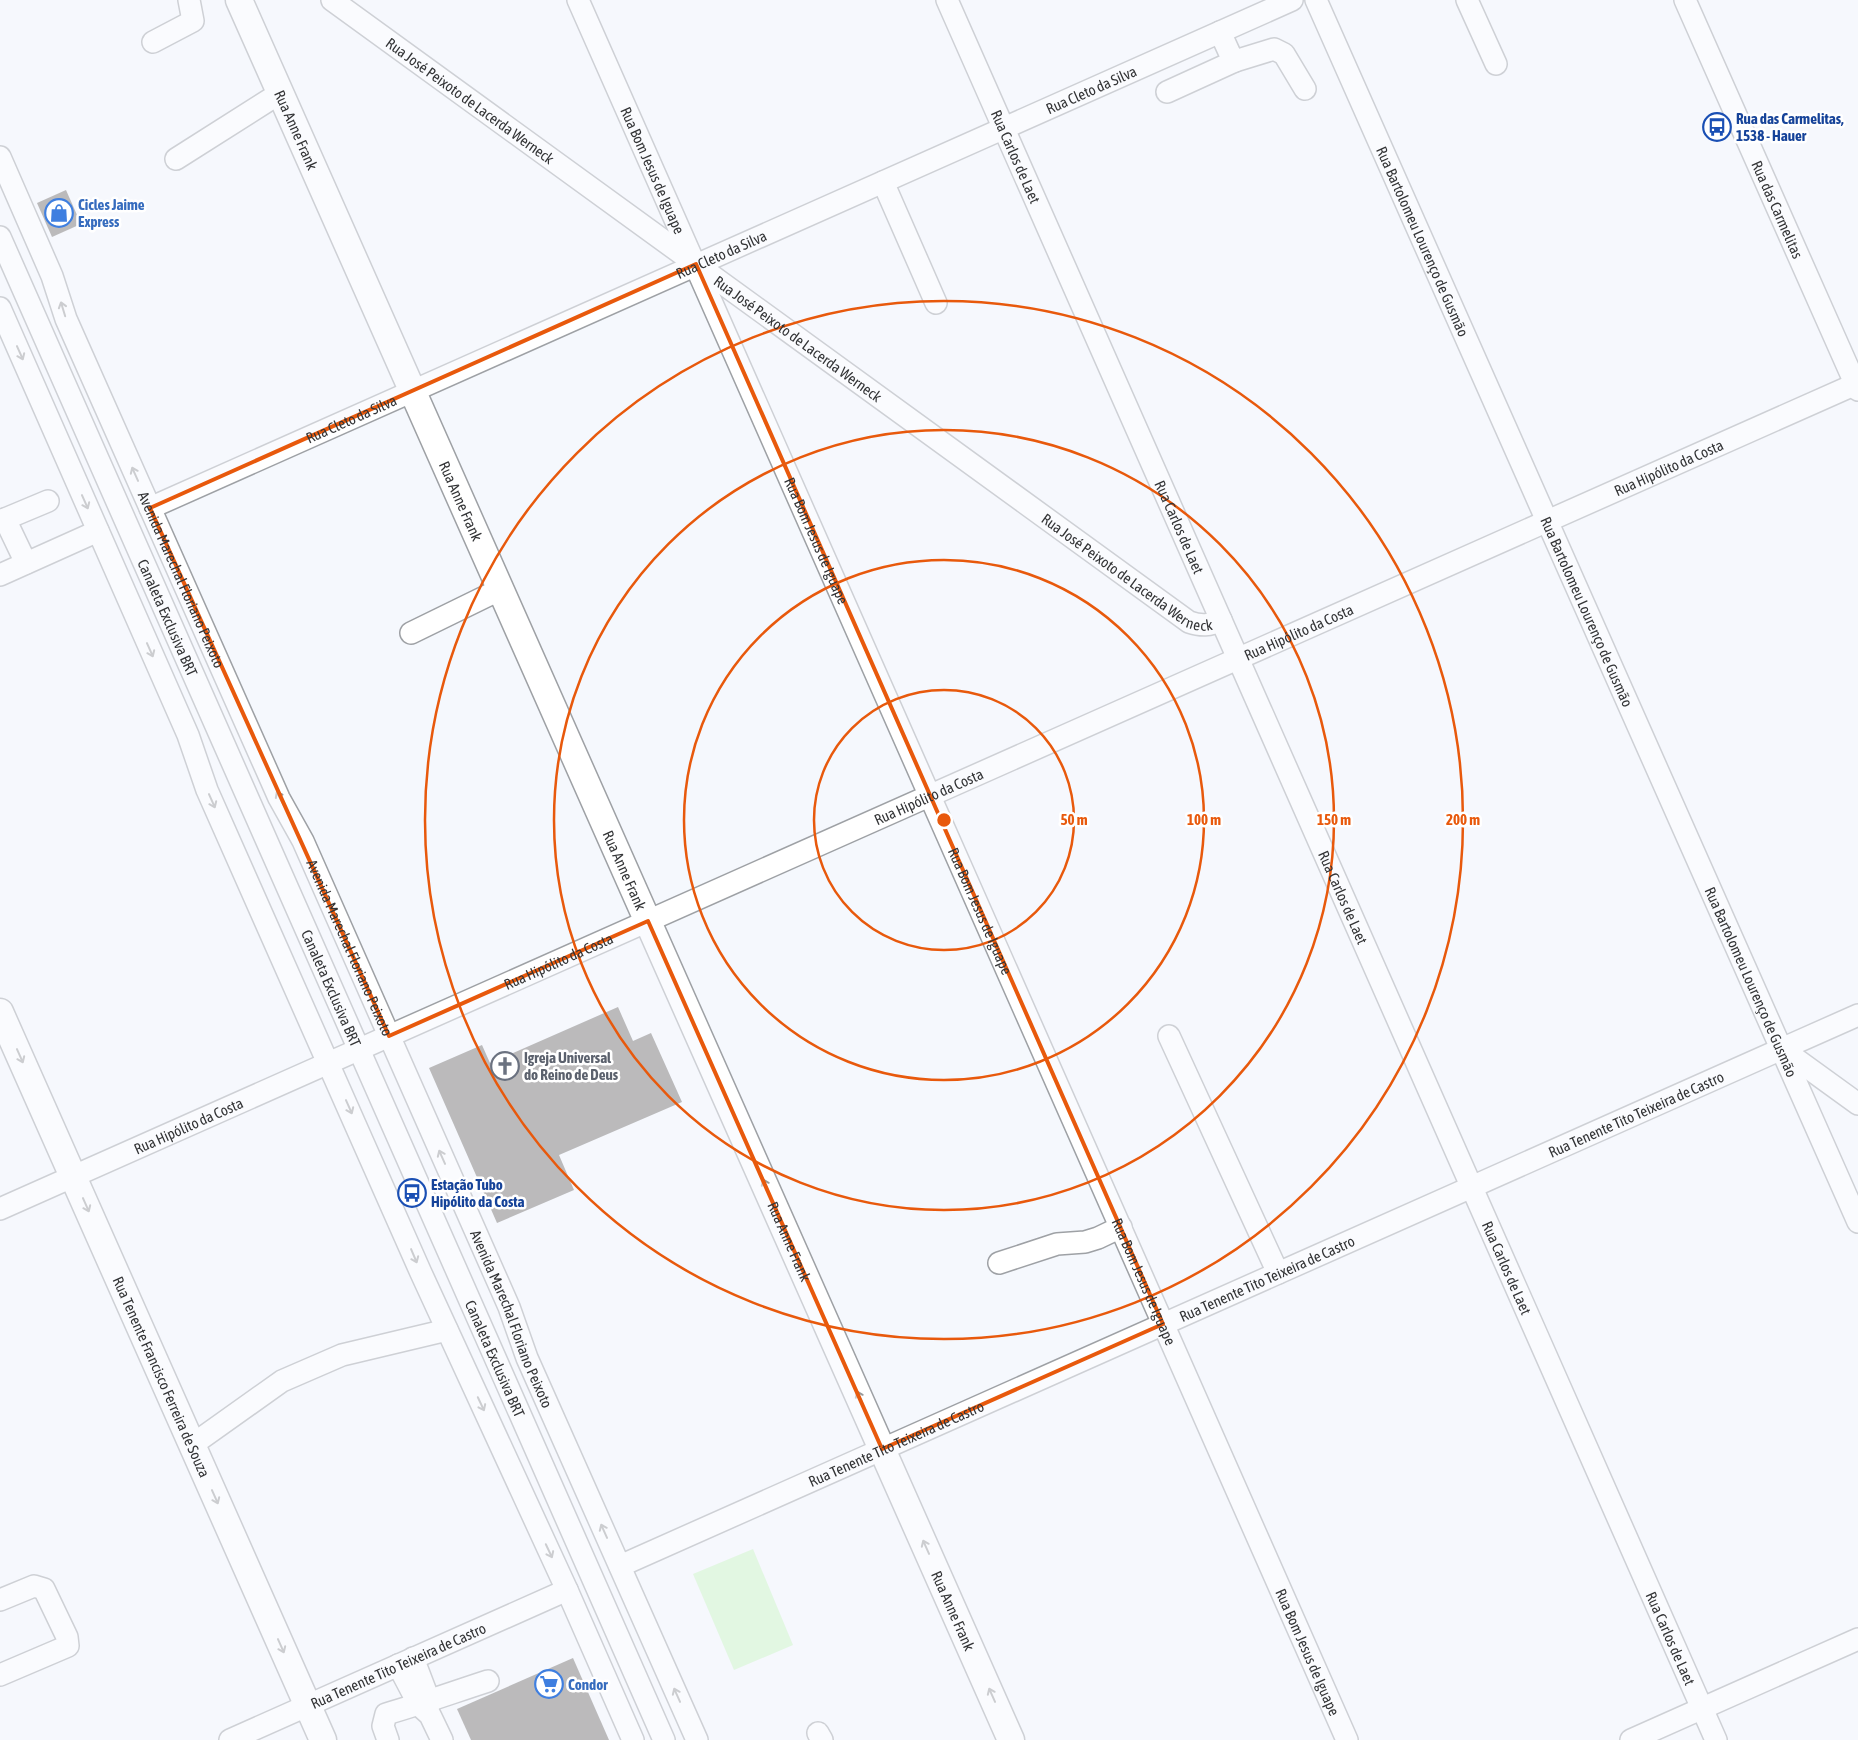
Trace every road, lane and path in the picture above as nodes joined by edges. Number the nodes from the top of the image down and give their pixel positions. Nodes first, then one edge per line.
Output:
1 (189, 0) edge
2 (239, 0) edge
3 (332, 0) edge
4 (578, 0) edge
5 (947, 0) edge
6 (1292, 0) edge
7 (1316, 0) edge
8 (1467, 0) edge
9 (1685, 0) edge
10 (1220, 32) junction
11 (153, 42) dead end
12 (1235, 61) junction
13 (1496, 64) dead end
14 (1305, 89) dead end
15 (1166, 92) dead end
16 (280, 93) junction
17 (1004, 128) junction
18 (0, 157) edge
19 (176, 159) dead end
20 (884, 182) junction
21 (0, 237) edge
22 (696, 264) junction
23 (936, 303) dead end
24 (0, 308) edge
25 (1857, 386) edge
26 (413, 391) junction
27 (48, 501) dead end
28 (150, 508) junction
29 (3, 520) edge
30 (1547, 521) junction
31 (98, 531) junction
32 (26, 563) junction
33 (0, 575) edge
34 (501, 589) junction
35 (1221, 620) junction
36 (411, 633) dead end
37 (1238, 658) junction
38 (930, 795) junction
39 (648, 921) junction
40 (0, 1012) edge
41 (1858, 1015) edge
42 (389, 1036) junction
43 (1169, 1036) dead end
44 (359, 1049) junction
45 (1781, 1049) junction
46 (329, 1062) junction
47 (1858, 1104) edge
48 (73, 1176) junction
49 (1472, 1187) junction
50 (0, 1209) edge
51 (1858, 1222) edge
52 (1121, 1227) junction
53 (999, 1263) dead end
54 (1278, 1273) junction
55 (1163, 1324) junction
56 (447, 1330) junction
57 (192, 1445) junction
58 (882, 1449) junction
59 (620, 1566) junction
60 (567, 1590) junction
61 (0, 1600) edge
62 (1858, 1639) edge
63 (406, 1661) junction
64 (0, 1675) edge
65 (488, 1681) dead end
66 (308, 1705) junction
67 (426, 1707) junction
68 (1702, 1708) junction
69 (230, 1740) edge
70 (323, 1740) edge
71 (388, 1740) edge
72 (442, 1740) edge
73 (633, 1740) edge
74 (664, 1740) edge
75 (697, 1740) edge
76 (1012, 1740) edge
77 (1347, 1740) edge
78 (1631, 1740) edge
79 (1716, 1740) edge

1 - 11 street
2 - 16 main road, Rua Anne Frank
3 - 22 street, Rua José Peixoto de Lacerda Werneck
4 - 22 street, Rua Bom Jesus de Iguape
5 - 17 street, Rua Carlos de Laet
6 - 10 street, Rua Cleto da Silva
7 - 30 street, Rua Bartolomeu Lourenço de Gusmão
8 - 13 street
9 - 25 street, Rua das Carmelitas
10 - 12 street
10 - 17 street, Rua Cleto da Silva
12 - 14 street
12 - 15 street
16 - 19 street
16 - 26 main road, Rua Anne Frank
17 - 20 street, Rua Cleto da Silva
17 - 35 street, Rua Carlos de Laet
28 -> 18 street, Avenida Marechal Floriano Peixoto
20 - 22 street, Rua Cleto da Silva
20 - 23 street
21 - 44 street, Canaleta Exclusiva BRT
22 - 26 street, Rua Cleto da Silva
22 - 35 street, Rua José Peixoto de Lacerda Werneck
22 - 38 street, Rua Bom Jesus de Iguape
24 -> 31 street
25 - 30 street, Rua Hipólito da Costa
26 - 28 street, Rua Cleto da Silva
26 - 34 main road, Rua Anne Frank
27 - 29 street
42 -> 28 street, Avenida Marechal Floriano Peixoto
29 - 32 street
30 - 37 street, Rua Hipólito da Costa
30 - 45 street, Rua Bartolomeu Lourenço de Gusmão
31 - 32 street
31 -> 46 street
32 - 33 street
34 - 36 street
34 - 39 main road, Rua Anne Frank
35 - 37 street, Rua Carlos de Laet
37 - 38 street, Rua Hipólito da Costa
37 - 49 street, Rua Carlos de Laet
38 - 39 street, Rua Hipólito da Costa
38 - 52 street, Rua Bom Jesus de Iguape
39 - 42 street, Rua Hipólito da Costa
58 -> 39 main road, Rua Anne Frank
40 -> 48 main road, Rua Tenente Francisco Ferreira de Souza
41 - 45 street, Rua Tenente Tito Teixeira de Castro
42 - 44 street, Rua Hipólito da Costa
59 -> 42 street, Avenida Marechal Floriano Peixoto
43 - 54 street
44 - 46 street, Rua Hipólito da Costa
44 - 74 street, Canaleta Exclusiva BRT
45 - 47 street
45 - 49 street, Rua Tenente Tito Teixeira de Castro
45 - 51 street, Rua Bartolomeu Lourenço de Gusmão
46 - 48 street, Rua Hipólito da Costa
46 -> 56 street
48 - 50 street, Rua Hipólito da Costa
48 -> 57 main road, Rua Tenente Francisco Ferreira de Souza
49 - 54 street, Rua Tenente Tito Teixeira de Castro
49 - 68 street, Rua Carlos de Laet
52 - 53 street
52 - 55 street, Rua Bom Jesus de Iguape
54 - 55 street, Rua Tenente Tito Teixeira de Castro
55 - 58 street, Rua Tenente Tito Teixeira de Castro
55 - 77 street, Rua Bom Jesus de Iguape
56 - 57 street
56 -> 60 street
57 -> 66 main road, Rua Tenente Francisco Ferreira de Souza
58 - 59 street, Rua Tenente Tito Teixeira de Castro
76 -> 58 main road, Rua Anne Frank
75 -> 59 street, Avenida Marechal Floriano Peixoto
60 - 63 street, Rua Tenente Tito Teixeira de Castro
60 - 73 street
61 - 64 street
62 - 68 street
63 - 66 street, Rua Tenente Tito Teixeira de Castro
63 - 67 street
65 - 67 street
66 - 69 street, Rua Tenente Tito Teixeira de Castro
66 - 70 main road, Rua Tenente Francisco Ferreira de Souza
67 - 71 street
67 - 72 street
68 - 78 street
68 - 79 street, Rua Carlos de Laet

